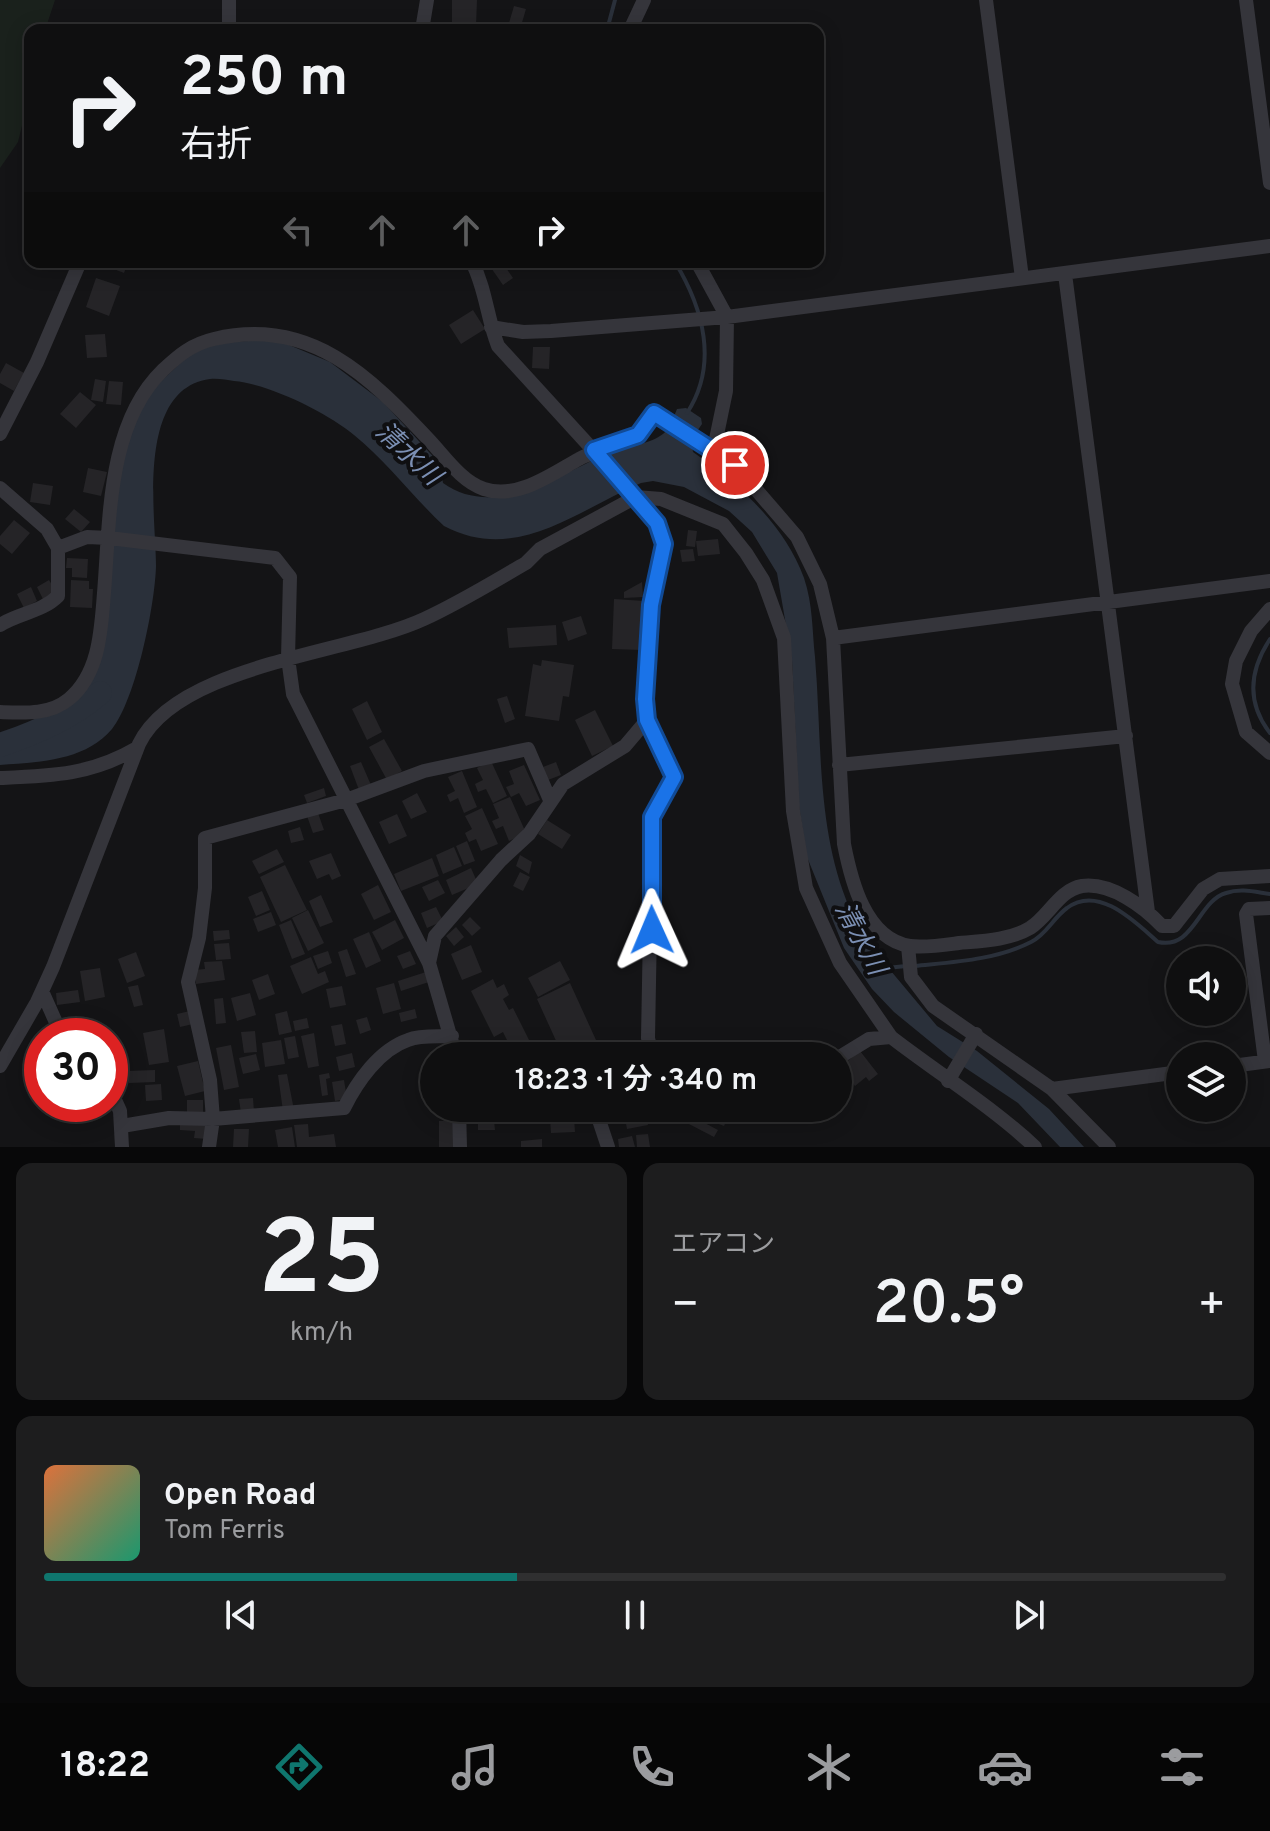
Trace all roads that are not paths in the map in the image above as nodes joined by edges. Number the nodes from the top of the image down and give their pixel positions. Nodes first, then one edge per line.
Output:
1 (229, 0) edge
2 (427, 0) edge
3 (644, 0) edge
4 (986, 0) edge
5 (1246, 0) edge
6 (229, 24) edge
7 (423, 24) edge
8 (633, 24) edge
9 (1270, 183) edge
10 (1270, 246) edge
11 (77, 268) edge
12 (475, 268) edge
13 (700, 268) edge
14 (1065, 274) junction
15 (1022, 278) junction
16 (722, 317) junction
17 (491, 327) junction
18 (0, 434) edge
19 (714, 449) junction
20 (594, 450) junction
21 (0, 488) edge
22 (636, 497) junction
23 (109, 538) junction
24 (58, 548) junction
25 (1270, 581) edge
26 (1109, 600) junction
27 (1270, 609) edge
28 (0, 625) edge
29 (833, 638) junction
30 (288, 658) junction
31 (0, 712) edge
32 (647, 720) junction
33 (1126, 736) junction
34 (137, 748) junction
35 (1270, 753) edge
36 (839, 765) junction
37 (0, 778) edge
38 (346, 800) junction
39 (550, 800) junction
40 (1270, 876) edge
41 (1270, 908) edge
42 (1148, 912) junction
43 (908, 946) junction
44 (429, 963) junction
45 (42, 991) junction
46 (54, 1018) edge
47 (976, 1034) junction
48 (452, 1036) junction
49 (891, 1037) junction
50 (453, 1042) edge
51 (649, 1042) edge
52 (852, 1049) edge
53 (1267, 1061) edge
54 (1246, 1064) edge
55 (0, 1066) edge
56 (1166, 1074) edge
57 (948, 1081) junction
58 (1052, 1089) junction
59 (213, 1119) junction
60 (121, 1122) edge
61 (459, 1122) edge
62 (600, 1122) edge
63 (122, 1126) junction
64 (122, 1147) edge
65 (209, 1147) edge
66 (460, 1147) edge
67 (608, 1147) edge
68 (1035, 1147) edge
69 (1109, 1147) edge

1 - 6 street
2 - 7 street
3 - 8 street
4 - 15 street
5 - 9 street
10 - 14 street
11 - 18 street
12 - 17 street
13 - 16 street
14 - 15 street
14 - 26 street
15 - 16 street
16 - 17 street
16 - 19 street
17 - 20 street
19 - 20 street
19 - 29 street
20 - 22 street
20 - 23 street
21 - 24 street
22 - 30 street
22 - 32 street
22 - 49 street
23 - 24 street
23 - 30 street
23 - 31 street
24 - 28 street
25 - 26 street
26 - 29 street
26 - 33 street
27 - 35 street
29 - 36 street
30 - 34 street
30 - 38 street
32 - 39 street
32 - 51 street
33 - 36 street
33 - 42 street
34 - 37 street
34 - 45 street
36 - 43 street
38 - 39 street
38 - 44 street
38 - 59 street
39 - 44 street
40 - 42 street
41 - 53 street
42 - 43 street
43 - 47 street
44 - 48 street
45 - 46 street
45 - 55 street
47 - 57 street
47 - 58 street
48 - 50 street
48 - 59 street
49 - 52 street
49 - 57 street
53 - 54 street
56 - 58 street
57 - 68 street
58 - 69 street
59 - 63 street
59 - 65 street
60 - 63 street
61 - 66 street
62 - 67 street
63 - 64 street

